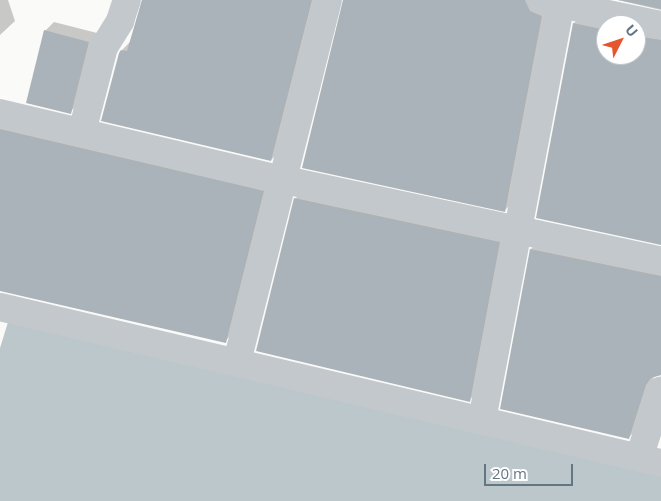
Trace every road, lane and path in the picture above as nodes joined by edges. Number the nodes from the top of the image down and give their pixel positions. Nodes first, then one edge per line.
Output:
1 (127, 0) edge
2 (328, 0) edge
3 (554, 2) edge
4 (661, 24) edge
5 (0, 113) edge
6 (82, 132) junction
7 (280, 179) junction
8 (519, 231) junction
9 (661, 261) edge
10 (0, 307) edge
11 (237, 362) junction
12 (661, 390) edge
13 (482, 420) junction
14 (650, 461) edge

1 - 6 street
2 - 7 street
3 - 4 street
3 - 8 street
5 - 6 street
6 - 7 street
7 - 8 street
7 - 11 street
8 - 9 street
8 - 13 street
10 - 11 street
11 - 13 street
12 - 14 street
13 - 14 street

